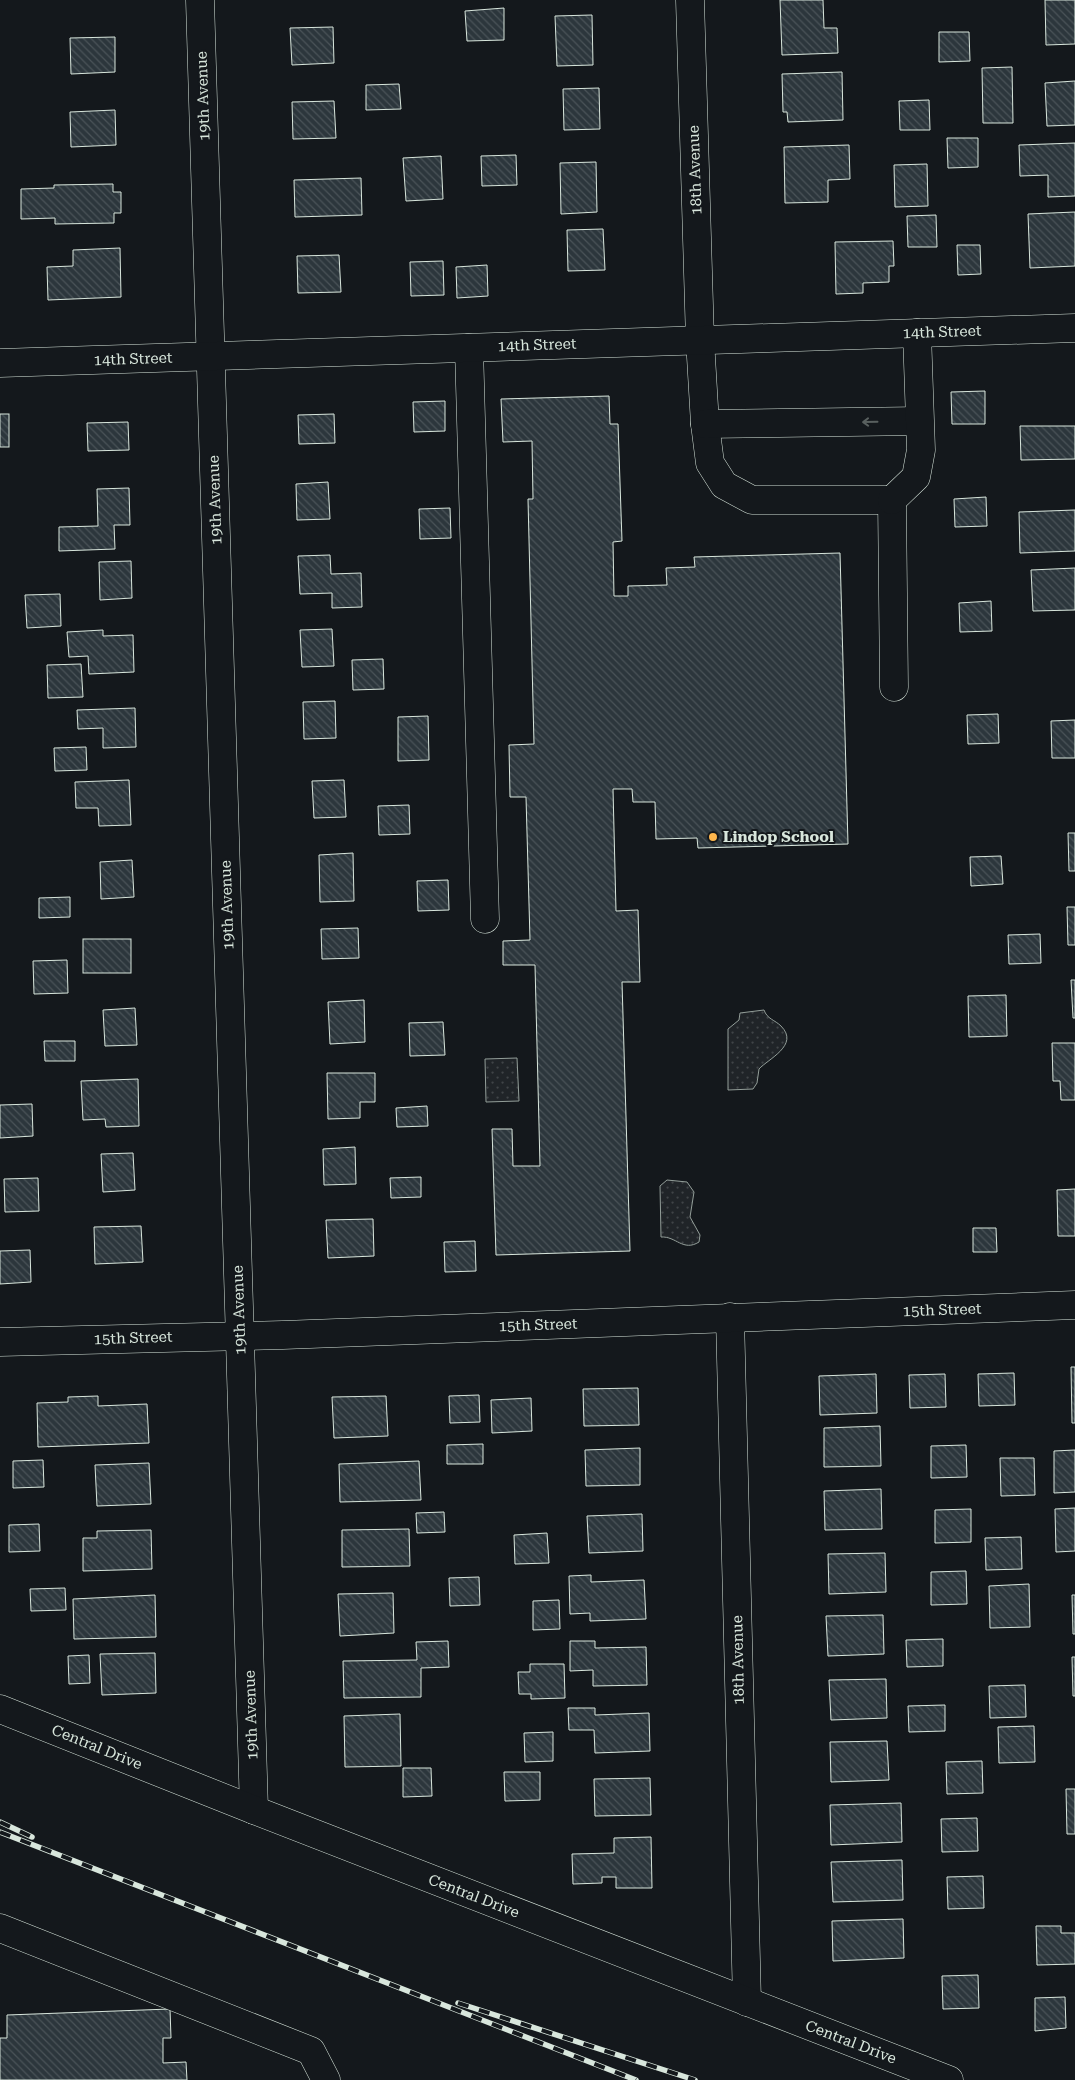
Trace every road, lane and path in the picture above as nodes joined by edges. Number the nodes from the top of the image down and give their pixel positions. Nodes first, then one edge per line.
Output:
1 (200, 0) edge
2 (690, 0) edge
3 (1075, 328) edge
4 (917, 333) junction
5 (700, 340) junction
6 (469, 348) junction
7 (210, 356) junction
8 (0, 364) edge
9 (919, 421) junction
10 (705, 424) junction
11 (892, 500) junction
12 (894, 687) dead end
13 (485, 919) dead end
14 (1075, 1305) edge
15 (730, 1318) junction
16 (240, 1335) junction
17 (0, 1342) edge
18 (0, 1709) edge
19 (254, 1810) junction
20 (0, 1928) edge
21 (747, 2002) junction
22 (326, 2080) edge
23 (949, 2080) edge

1 - 7 street, 19th Avenue
2 - 5 street, 18th Avenue
3 - 4 street, 14th Street
4 - 5 street, 14th Street
4 - 9 street
5 - 6 street, 14th Street
5 - 10 street, 18th Avenue
6 - 7 street, 14th Street
6 - 13 street
7 - 8 street, 14th Street
7 - 16 street, 19th Avenue
9 -> 10 street
9 - 11 street
10 - 11 street, 18th Avenue
11 - 12 street
14 - 15 street, 15th Street
15 - 16 street, 15th Street
15 - 21 street, 18th Avenue
16 - 17 street, 15th Street
16 - 19 street, 19th Avenue
18 - 19 street, Central Drive
19 - 21 street, Central Drive
20 - 22 street
21 - 23 street, Central Drive

